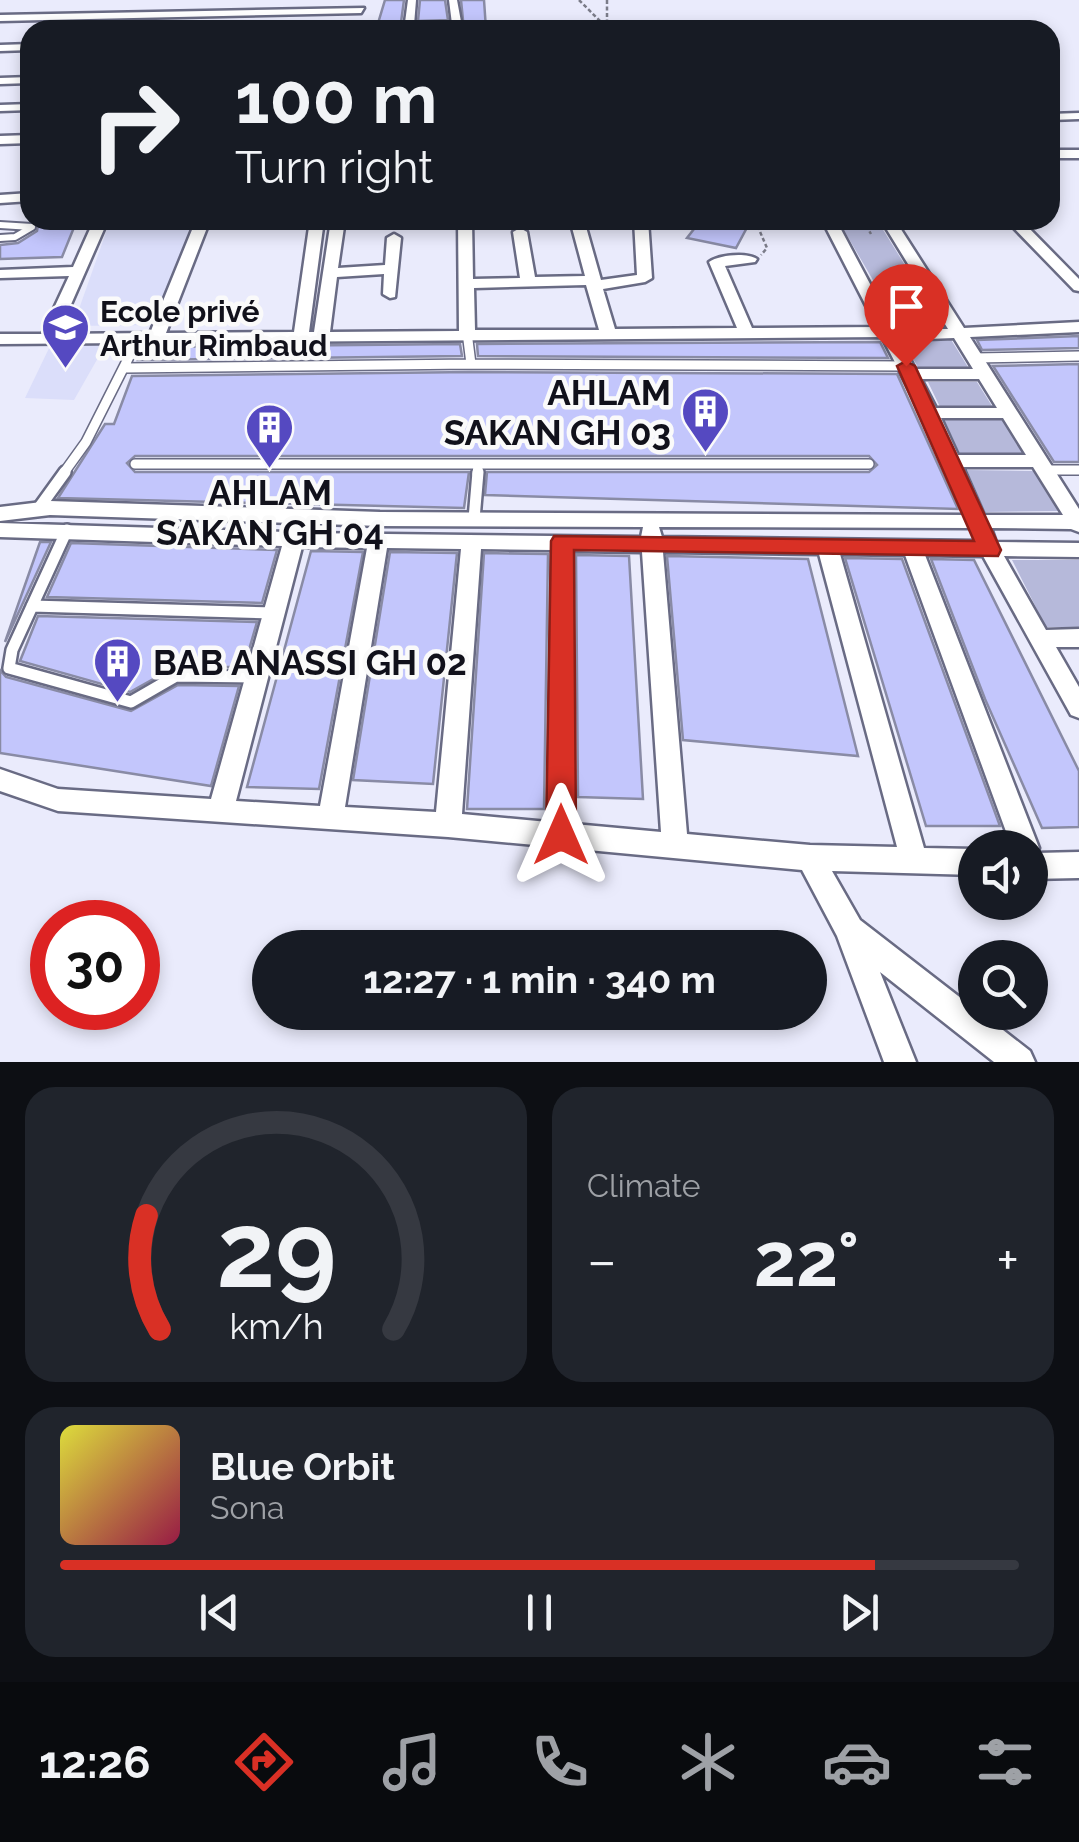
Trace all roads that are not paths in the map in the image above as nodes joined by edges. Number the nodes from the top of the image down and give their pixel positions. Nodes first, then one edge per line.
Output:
1 (240, 0) edge
2 (277, 0) edge
3 (200, 1) edge
4 (362, 9) edge
5 (270, 13) junction
6 (193, 14) junction
7 (0, 18) edge
8 (190, 20) edge
9 (268, 20) edge
10 (27, 230) edge
11 (96, 230) edge
12 (198, 230) edge
13 (316, 230) edge
14 (336, 230) edge
15 (465, 230) edge
16 (579, 230) edge
17 (642, 230) edge
18 (834, 230) edge
19 (894, 230) edge
20 (1022, 230) edge
21 (520, 232) dead end
22 (0, 238) edge
23 (394, 238) dead end
24 (750, 259) road end
25 (391, 269) junction
26 (78, 271) junction
27 (330, 273) junction
28 (0, 274) edge
29 (528, 282) junction
30 (591, 283) junction
31 (466, 284) junction
32 (1079, 287) edge
33 (390, 294) dead end
34 (1079, 327) edge
35 (468, 332) junction
36 (608, 332) junction
37 (746, 332) junction
38 (887, 332) junction
39 (957, 332) junction
40 (301, 336) junction
41 (321, 336) junction
42 (0, 339) edge
43 (147, 339) junction
44 (48, 340) junction
45 (1079, 356) edge
46 (470, 364) junction
47 (979, 366) junction
48 (124, 368) junction
49 (908, 370) junction
50 (930, 413) junction
51 (1010, 413) junction
52 (951, 462) junction
53 (135, 464) dead end
54 (868, 464) dead end
55 (478, 466) junction
56 (1044, 466) junction
57 (1079, 470) edge
58 (39, 508) junction
59 (0, 514) edge
60 (300, 516) junction
61 (977, 521) junction
62 (1078, 523) edge
63 (0, 530) edge
64 (68, 530) junction
65 (473, 530) junction
66 (650, 531) junction
67 (293, 540) junction
68 (378, 541) junction
69 (562, 541) junction
70 (828, 548) junction
71 (912, 550) junction
72 (990, 550) junction
73 (1079, 550) edge
74 (32, 606) junction
75 (274, 613) junction
76 (1079, 638) edge
77 (1039, 639) junction
78 (258, 676) junction
79 (1079, 708) edge
80 (0, 780) edge
81 (221, 809) junction
82 (332, 816) junction
83 (448, 824) junction
84 (1019, 830) edge
85 (561, 835) junction
86 (675, 845) junction
87 (810, 858) junction
88 (914, 859) junction
89 (958, 861) edge
90 (1048, 862) edge
91 (1079, 866) edge
92 (849, 929) junction
93 (900, 1062) edge
94 (1019, 1062) edge

1 - 2 street
1 - 3 street
3 - 6 street
4 - 5 street
5 - 6 street
5 - 9 street
6 - 7 street
6 - 8 street
10 - 22 lane
11 - 26 street
12 - 43 street
13 - 40 street
14 - 27 street
15 - 31 street
16 - 30 street
17 - 30 street
18 - 38 street
19 - 39 street
20 - 32 street
21 - 29 street
23 - 25 street
24 - 37 street
25 - 27 street
25 - 33 street
26 - 28 street
26 - 44 street
27 - 41 street
29 - 30 street
29 - 31 street
30 - 36 street
31 - 35 street
34 - 39 street
35 - 36 street
35 - 41 street
35 - 46 lane
36 - 37 street
37 - 38 street
38 - 39 street
38 - 49 street
39 - 47 street
40 - 41 street
40 - 43 street
42 - 44 street
43 - 44 street
43 - 48 lane
45 - 47 lane
46 - 48 lane
46 - 49 lane
47 - 49 street
47 - 51 street
48 - 58 lane
49 - 50 street
50 - 51 street
50 - 52 street
51 - 56 street
52 - 56 street
52 - 61 street
53 - 55 lane
54 - 55 lane
55 - 65 lane
56 - 57 lane
56 - 62 street
58 - 59 street
58 - 60 street
60 - 65 street
60 - 67 street
61 - 62 street
61 - 66 street
61 - 72 street
63 - 64 street
64 - 67 street
64 - 74 lane
65 - 66 street
65 - 68 street
65 - 69 street
65 - 83 street
66 - 69 street
66 - 70 street
66 - 86 street
67 - 68 street
67 - 75 street
68 - 82 street
69 - 85 street
70 - 71 street
70 - 88 street
71 - 72 street
71 - 84 street
72 - 73 street
72 - 77 street
74 - 75 lane
74 - 78 lane
75 - 78 street
76 - 77 street
77 - 79 street
78 - 81 street
80 - 81 street
81 - 82 street
82 - 83 street
83 - 85 street
85 - 86 street
86 - 87 street
87 - 88 street
87 - 92 street
88 - 89 street
90 - 91 street
92 - 93 street
92 - 94 street

